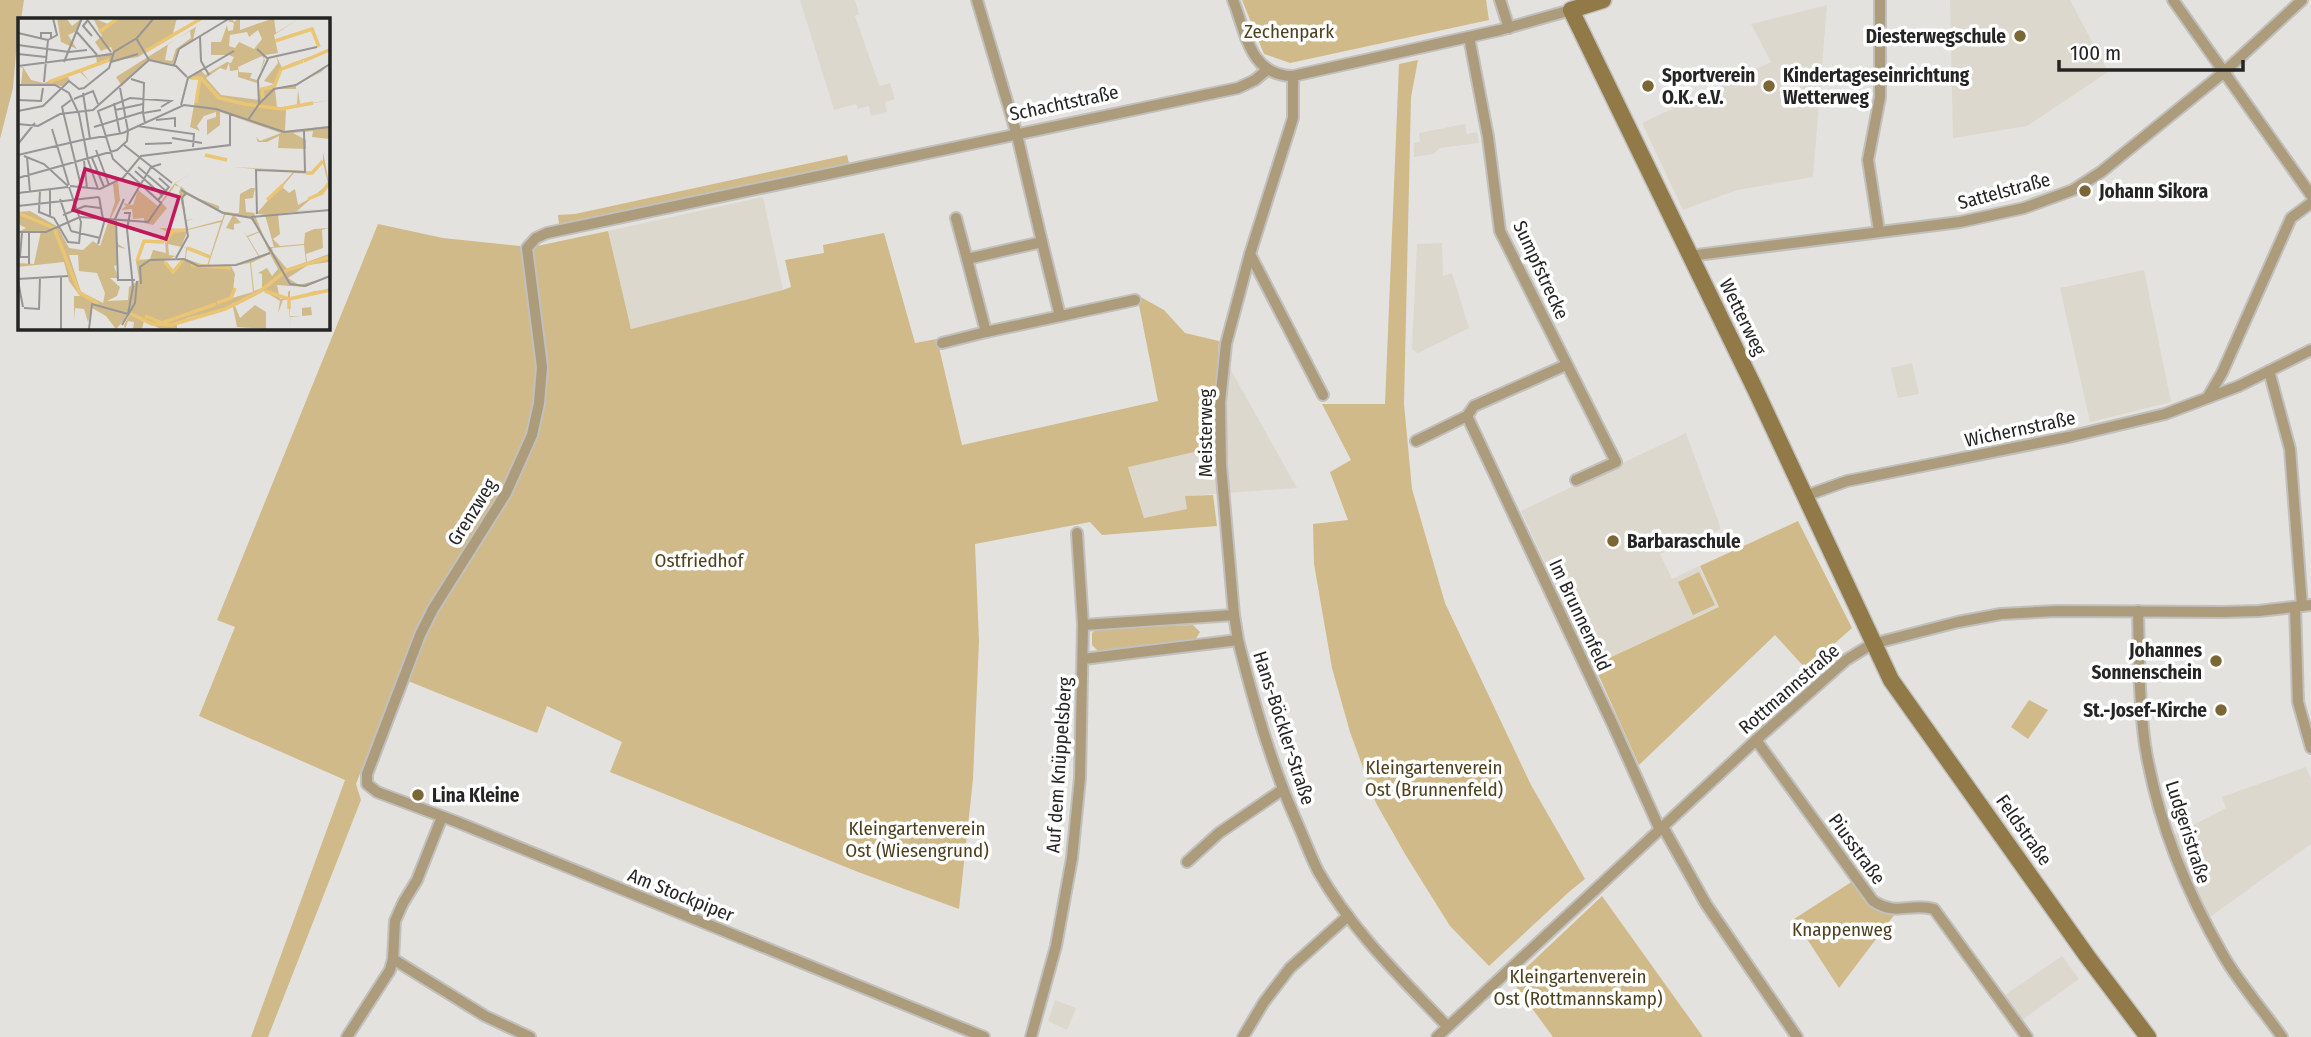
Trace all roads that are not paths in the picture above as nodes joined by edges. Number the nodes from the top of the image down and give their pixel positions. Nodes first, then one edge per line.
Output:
1 (977, 0) edge
2 (1233, 0) edge
3 (1500, 0) edge
4 (1603, 0) edge
5 (1880, 0) edge
6 (2173, 0) edge
7 (2302, 0) edge
8 (1571, 10) junction
9 (1509, 28) junction
10 (1469, 37) junction
11 (1267, 70) junction
12 (2223, 73) junction
13 (1293, 76) junction
14 (1017, 135) junction
15 (2311, 195) edge
16 (2311, 203) edge
17 (956, 218) dead end
18 (1879, 231) junction
19 (1042, 242) junction
20 (528, 244) joint
21 (1250, 254) junction
22 (1689, 256) junction
23 (967, 259) junction
24 (1135, 300) dead end
25 (1060, 316) junction
26 (986, 332) junction
27 (942, 343) dead end
28 (2311, 350) edge
29 (1566, 365) junction
30 (2269, 371) junction
31 (2222, 373) junction
32 (2239, 386) junction
33 (1323, 395) dead end
34 (2208, 397) junction
35 (1467, 416) junction
36 (1416, 440) dead end
37 (1576, 480) dead end
38 (1805, 496) junction
39 (1077, 533) dead end
40 (2303, 606) edge
41 (2138, 611) junction
42 (1234, 615) junction
43 (1083, 625) junction
44 (1238, 640) junction
45 (1872, 644) junction
46 (1083, 659) junction
47 (1756, 740) junction
48 (2311, 748) edge
49 (367, 784) joint
50 (1282, 790) junction
51 (442, 817) junction
52 (1661, 829) junction
53 (1187, 862) dead end
54 (1348, 916) junction
55 (393, 959) junction
56 (1447, 1026) junction
57 (347, 1037) edge
58 (530, 1037) edge
59 (984, 1037) edge
60 (1031, 1037) edge
61 (1242, 1037) edge
62 (1437, 1037) edge
63 (1797, 1037) edge
64 (2027, 1037) edge
65 (2148, 1037) edge
66 (2282, 1037) edge

1 - 14 street
2 - 11 street
3 - 9 street
4 - 8 street
5 - 18 street
6 - 12 street
7 - 12 street, Sattelstraße
8 - 9 street
8 - 22 street, Wetterweg
9 - 10 street
10 - 13 street
10 - 29 street, Sumpfstrecke
11 - 13 street
11 - 14 street, Schachtstraße
12 - 15 street
12 - 18 street, Sattelstraße
13 - 21 street, Meisterweg
14 - 19 street
14 - 20 street, Schachtstraße
16 - 31 street
17 - 23 street
18 - 22 street, Sattelstraße
19 - 23 street
19 - 25 street
20 - 49 street, Grenzweg
21 - 33 street
21 - 42 street, Meisterweg
22 - 38 street, Wetterweg
23 - 26 street
24 - 25 street
25 - 26 street
26 - 27 street
28 - 30 street, Wichernstraße
29 - 35 street
29 - 37 street, Sumpfstrecke
30 - 32 street, Wichernstraße
30 - 40 street
31 - 32 street
31 - 34 street
32 - 34 street, Wichernstraße
34 - 38 street, Wichernstraße
35 - 36 street
35 - 52 street, Im Brunnenfeld
38 - 45 street, Wetterweg
39 - 43 street, Auf dem Knüppelsberg
40 - 41 street, Rottmannstraße
40 - 48 street
41 - 45 street, Rottmannstraße
41 - 66 street, Ludgeristraße
42 - 43 street
42 - 44 street, Hans-Böckler-Straße
43 - 46 street, Auf dem Knüppelsberg
44 - 46 street, Hans-Böckler-Straße
44 - 50 street, Hans-Böckler-Straße
45 - 47 street, Rottmannstraße
45 - 65 street, Feldstraße
46 - 60 street, Auf dem Knüppelsberg
47 - 52 street, Rottmannstraße
47 - 64 street, Piusstraße
49 - 51 street, Am Stockpiper
50 - 53 street
50 - 54 street, Hans-Böckler-Straße
51 - 55 street
51 - 59 street, Am Stockpiper
52 - 56 street, Rottmannstraße
52 - 63 street, Im Brunnenfeld
54 - 56 street, Hans-Böckler-Straße
54 - 61 street
55 - 57 street
55 - 58 street
56 - 62 street, Rottmannstraße

